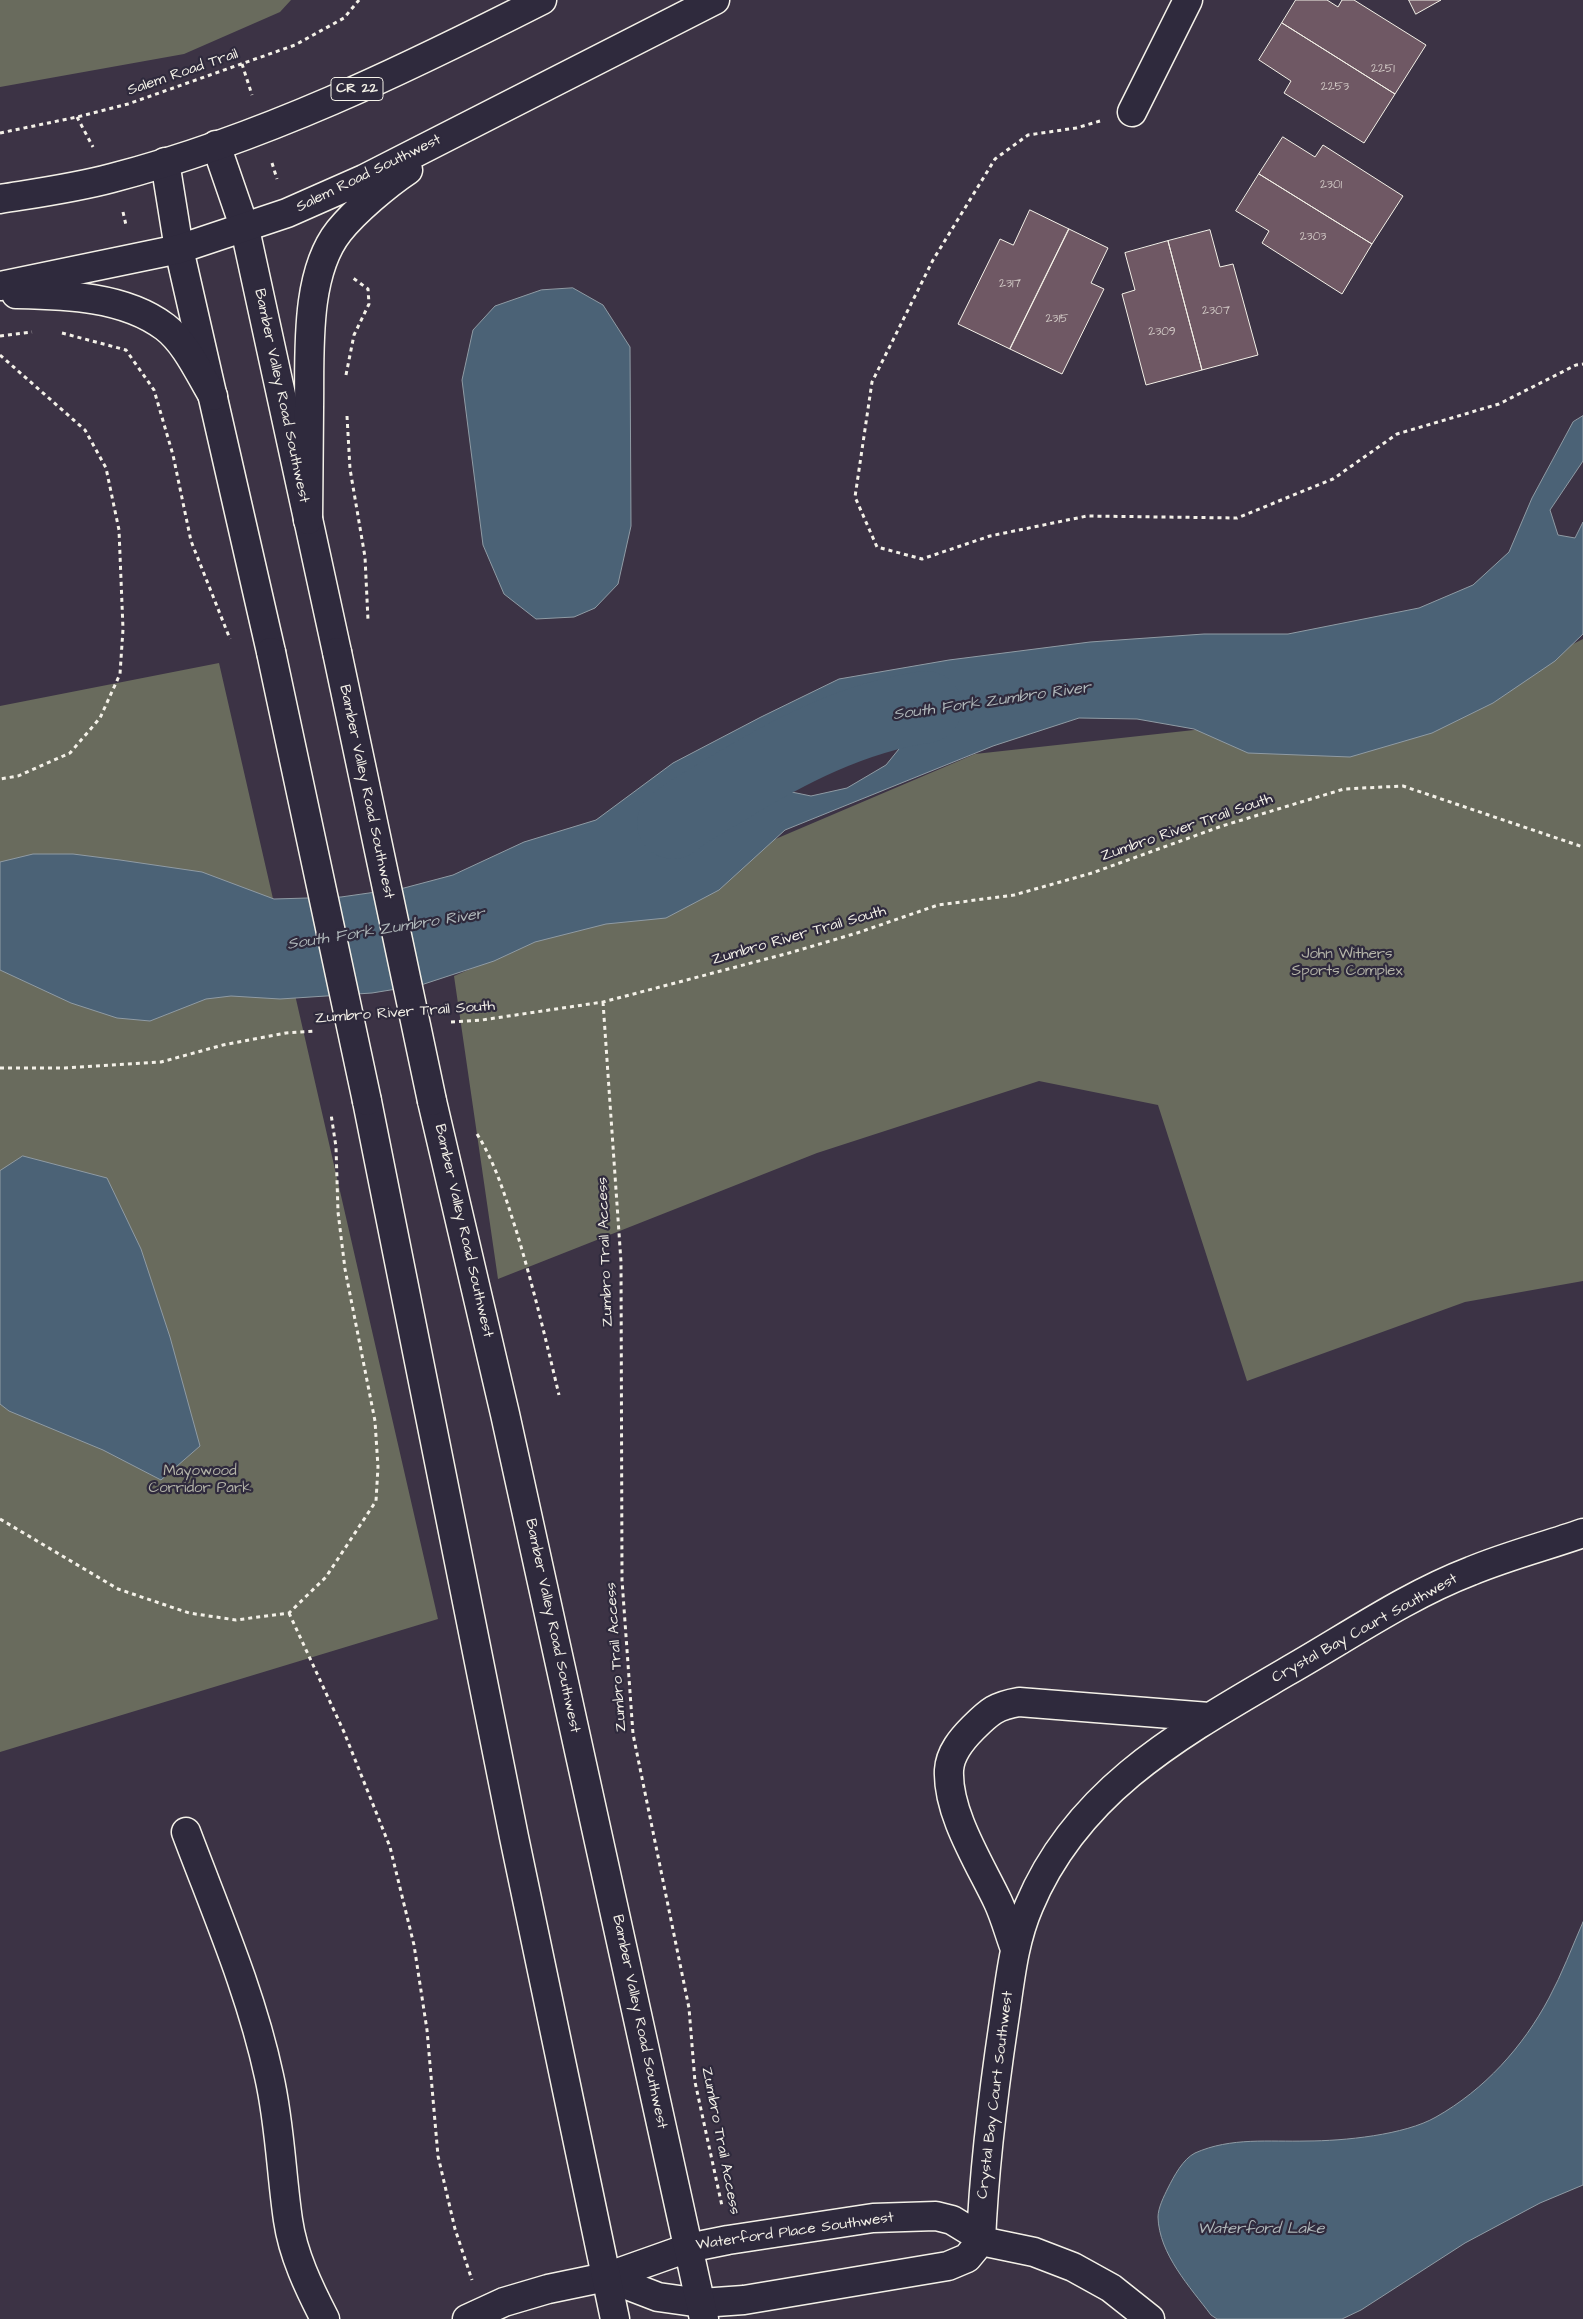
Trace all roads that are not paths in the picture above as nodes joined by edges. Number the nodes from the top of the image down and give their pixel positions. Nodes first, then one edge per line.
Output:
1 (542, 0) edge
2 (715, 0) edge
3 (1188, 0) edge
4 (1132, 112) road end
5 (490, 115) junction
6 (216, 145) junction
7 (165, 162) junction
8 (0, 199) edge
9 (245, 228) junction
10 (179, 249) junction
11 (0, 286) edge
12 (0, 293) edge
13 (213, 396) junction
14 (308, 520) junction
15 (1583, 1533) edge
16 (1209, 1717) junction
17 (186, 1832) dead end
18 (1015, 1949) junction
19 (981, 2241) junction
20 (688, 2248) junction
21 (606, 2277) junction
22 (702, 2311) edge
23 (475, 2315) edge
24 (325, 2319) edge
25 (615, 2319) edge
26 (1150, 2319) edge

1 - 6 main road, CR 22
2 - 5 main road, Salem Road Southwest
3 - 4 main road
5 - 9 main road, Salem Road Southwest
5 - 14 main road
6 - 7 main road, CR 22
6 - 9 main road, Bamber Valley Road Southwest
7 - 8 main road, CR 22
7 - 10 main road
9 - 10 main road, Salem Road Southwest
9 - 14 main road, Bamber Valley Road Southwest
10 - 11 main road, Salem Road Southwest
10 - 13 main road
12 - 13 main road
13 - 21 main road, bridge
14 - 20 main road, Bamber Valley Road Southwest, bridge
15 - 16 main road, Crystal Bay Court Southwest
16 - 18 main road, Crystal Bay Court Southwest
16 - 18 main road, Crystal Bay Court Southwest
17 - 24 main road
18 - 19 main road, Crystal Bay Court Southwest
19 - 20 main road, Waterford Place Southwest
19 - 22 main road
19 - 26 main road, Waterford Place Southwest
20 - 21 main road, Waterford Place Southwest
20 - 22 main road, Bamber Valley Road Southwest
21 - 22 main road
21 - 23 main road, Waterford Place Southwest
21 - 25 main road

